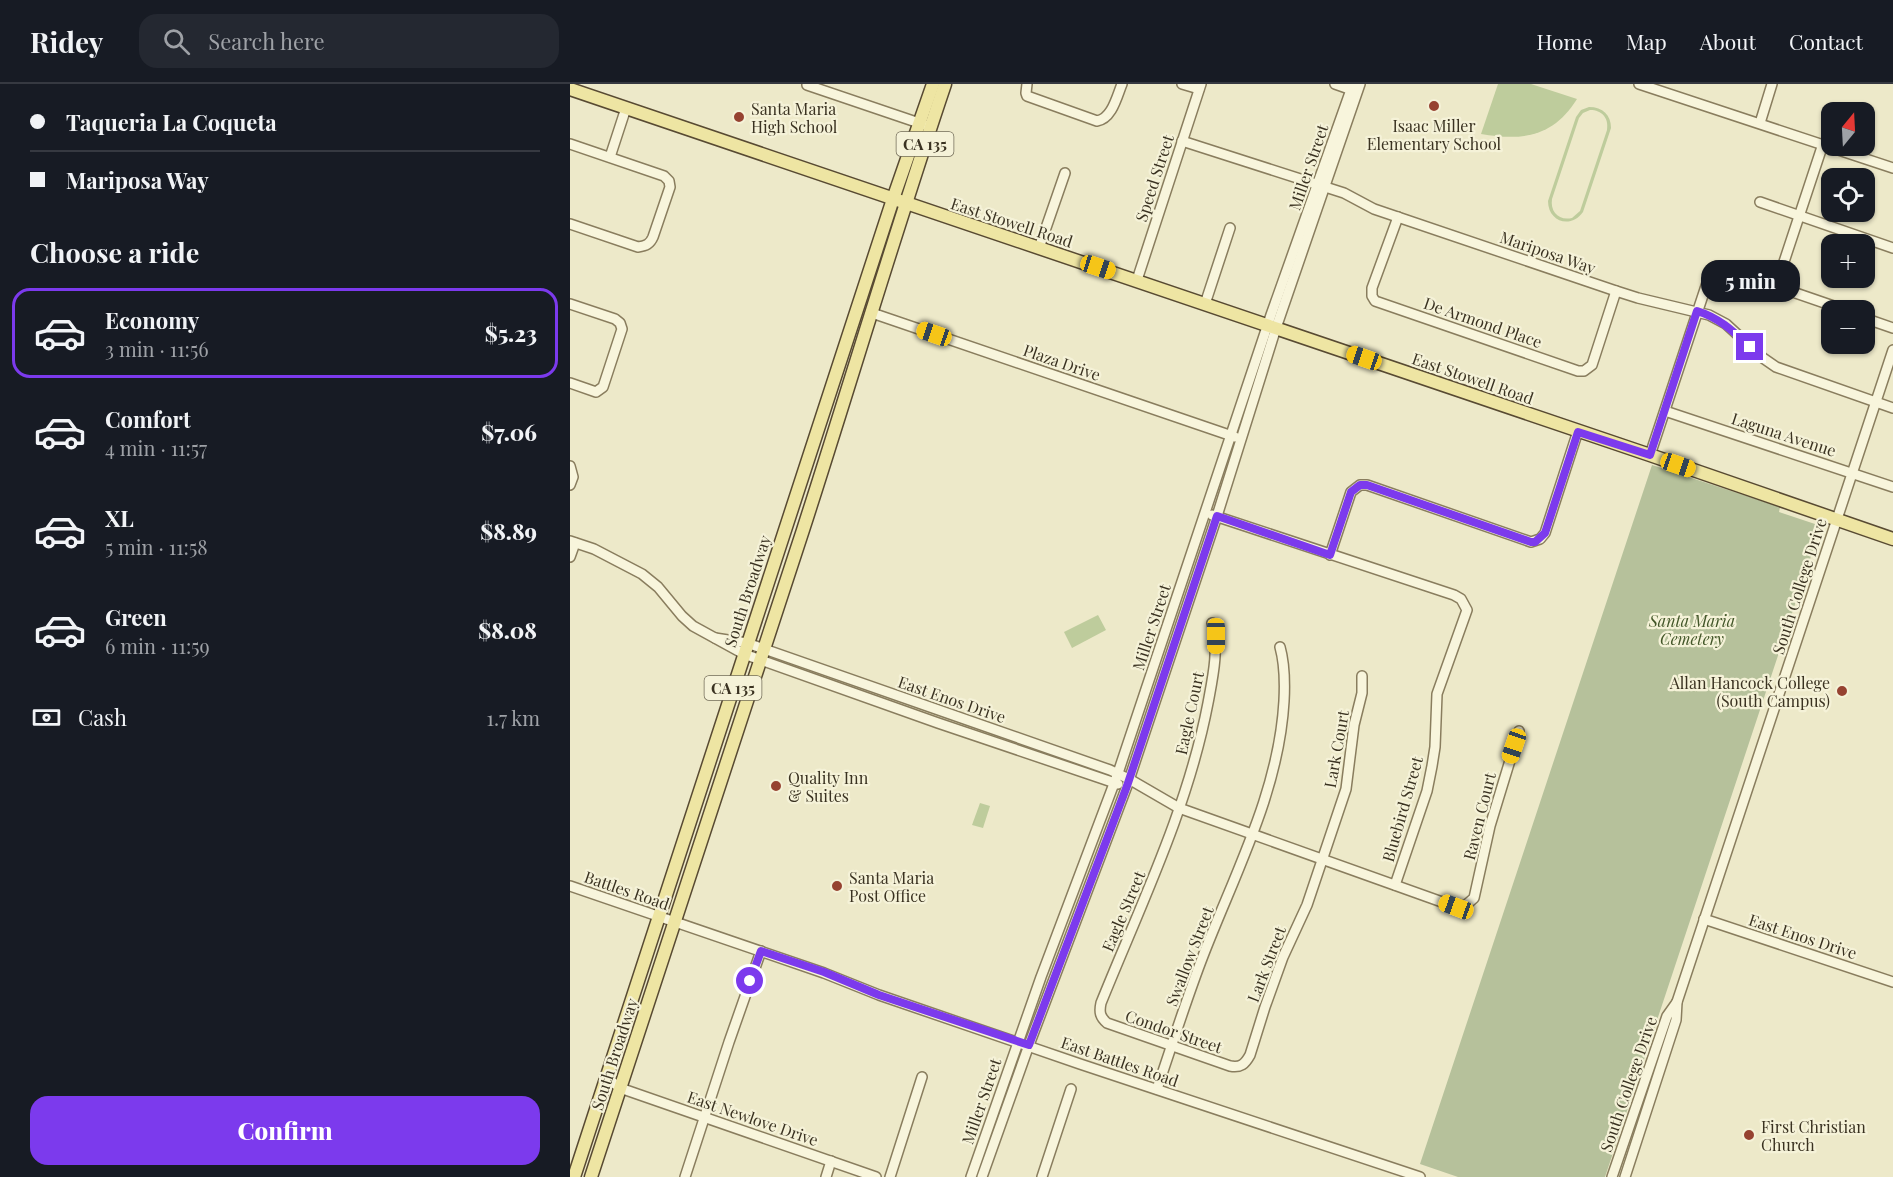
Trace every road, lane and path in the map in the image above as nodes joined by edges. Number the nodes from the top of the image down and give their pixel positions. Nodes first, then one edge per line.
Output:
1 (807, 84) edge
2 (933, 84) edge
3 (945, 84) edge
4 (1027, 84) edge
5 (1122, 84) edge
6 (1182, 84) edge
7 (1335, 84) edge
8 (1639, 84) edge
9 (1772, 84) edge
10 (1200, 87) edge
11 (1355, 87) edge
12 (570, 89) edge
13 (626, 108) junction
14 (1760, 123) junction
15 (925, 125) junction
16 (1182, 141) junction
17 (1821, 143) edge
18 (570, 144) edge
19 (1821, 150) edge
20 (1858, 156) edge
21 (610, 157) junction
22 (1893, 168) edge
23 (1065, 173) dead end
24 (1321, 185) junction
25 (899, 201) junction
26 (1760, 202) dead end
27 (1398, 216) junction
28 (1800, 216) junction
29 (570, 224) edge
30 (1230, 228) dead end
31 (1039, 248) junction
32 (1893, 248) edge
33 (1137, 280) junction
34 (1776, 286) junction
35 (1616, 291) junction
36 (1821, 302) edge
37 (570, 304) edge
38 (1205, 304) junction
39 (1697, 311) junction
40 (872, 313) junction
41 (1875, 322) edge
42 (1272, 327) junction
43 (1893, 328) edge
44 (1893, 350) edge
45 (570, 383) edge
46 (1876, 402) junction
47 (1893, 408) edge
48 (1665, 411) junction
49 (1578, 432) junction
50 (1232, 436) junction
51 (1242, 440) junction
52 (1650, 455) junction
53 (570, 466) edge
54 (1852, 473) junction
55 (570, 485) edge
56 (1893, 487) edge
57 (1205, 513) junction
58 (1217, 516) junction
59 (1837, 519) junction
60 (1893, 539) edge
61 (573, 542) edge
62 (1330, 555) junction
63 (570, 557) edge
64 (1212, 623) dead end
65 (1280, 647) dead end
66 (745, 649) junction
67 (763, 655) junction
68 (1362, 676) dead end
69 (1519, 731) dead end
70 (1118, 773) junction
71 (1114, 783) junction
72 (1128, 783) junction
73 (1179, 808) junction
74 (1252, 834) junction
75 (1323, 860) junction
76 (1395, 885) junction
77 (570, 886) edge
78 (1466, 905) joint
79 (658, 916) junction
80 (1704, 920) junction
81 (675, 922) junction
82 (761, 951) junction
83 (1893, 982) edge
84 (1677, 1002) junction
85 (1107, 1023) joint
86 (1017, 1041) junction
87 (1029, 1045) junction
88 (1172, 1046) junction
89 (1230, 1066) joint
90 (922, 1077) dead end
91 (604, 1083) junction
92 (620, 1088) junction
93 (1071, 1089) dead end
94 (1157, 1089) junction
95 (705, 1118) junction
96 (831, 1161) junction
97 (574, 1177) edge
98 (591, 1177) edge
99 (685, 1177) edge
100 (826, 1177) edge
101 (876, 1177) edge
102 (890, 1177) edge
103 (971, 1177) edge
104 (982, 1177) edge
105 (1042, 1177) edge
106 (1420, 1177) edge
107 (1612, 1177) edge
108 (1625, 1177) edge

1 - 15 street
2 - 15 main road, South Broadway / CA 135
3 - 15 main road, South Broadway / CA 135
4 - 5 street
6 - 10 street
7 - 11 street
8 - 14 street
9 - 14 street
10 - 16 street, Speed Street
11 - 24 street, Miller Street
12 - 13 main road, East Stowell Road
13 - 21 street
13 - 25 main road, East Stowell Road
14 - 17 street
15 - 25 main road, South Broadway / CA 135
16 - 24 street, Mariposa Way
16 - 33 street, Speed Street
18 - 21 street
19 - 28 street
20 - 22 street
21 - 29 street
23 - 31 street
24 - 27 street, Mariposa Way
24 - 42 street, Miller Street
25 - 31 main road, East Stowell Road
25 - 40 main road, South Broadway / CA 135
25 - 66 main road, South Broadway / CA 135
26 - 28 street
27 - 35 street, Mariposa Way
27 - 35 street, De Armond Place
28 - 32 street
28 - 34 street
30 - 38 street
31 - 33 main road, East Stowell Road
33 - 38 main road, East Stowell Road
34 - 36 street
34 - 39 street
35 - 39 street, Mariposa Way
37 - 45 street
38 - 42 main road, East Stowell Road
39 - 46 street, Mariposa Way
39 - 48 street
40 - 50 street, Plaza Drive
40 - 67 main road, South Broadway / CA 135
41 - 43 street
42 - 49 main road, East Stowell Road
42 - 50 street, Miller Street
42 - 51 street, Miller Street
44 - 46 street, South College Drive
46 - 47 street, Mariposa Way
46 - 54 street, South College Drive
48 - 52 street
48 - 54 street, Laguna Avenue
49 - 52 main road, East Stowell Road
49 - 62 street
50 - 51 street, Plaza Drive
50 - 57 street, Miller Street
51 - 58 street, Miller Street
52 - 59 main road, East Stowell Road
53 - 55 street
54 - 56 street, Laguna Avenue
54 - 59 street, South College Drive
57 - 58 street
57 - 70 street, Miller Street
58 - 62 street
58 - 72 street, Miller Street
59 - 60 main road, East Stowell Road
59 - 80 street, South College Drive
61 - 63 street
61 - 66 street, East Enos Drive
62 - 76 street, Bluebird Street
64 - 73 street, Eagle Court
65 - 74 street, Swallow Street
66 - 67 street, East Enos Drive
66 - 79 main road, South Broadway / CA 135
67 - 70 street, East Enos Drive
67 - 71 street, East Enos Drive
67 - 81 main road, South Broadway / CA 135
68 - 75 street, Lark Court
69 - 78 street, Raven Court
70 - 71 street, Miller Street
70 - 72 street, East Enos Drive
71 - 72 street, East Enos Drive
71 - 86 street, Miller Street
72 - 73 street, East Enos Drive
72 - 87 street, Miller Street
73 - 74 street, East Enos Drive
73 - 85 street, Eagle Street
74 - 75 street, East Enos Drive
74 - 88 street, Swallow Street
75 - 76 street, East Enos Drive
75 - 89 street, Lark Street
76 - 78 street, East Enos Drive
77 - 79 street, Battles Road
79 - 81 street, Battles Road
79 - 91 main road, South Broadway / CA 135
80 - 83 street, East Enos Drive
80 - 84 street, South College Drive
81 - 82 street, East Battles Road
81 - 92 main road, South Broadway / CA 135
82 - 86 street, East Battles Road
82 - 95 street
84 - 107 street, South College Drive
84 - 108 street, South College Drive
85 - 88 street, Condor Street
86 - 87 street, East Battles Road
86 - 103 street, Miller Street
87 - 94 street, East Battles Road
87 - 104 street, Miller Street
88 - 89 street, Condor Street
88 - 94 street, Swallow Street
90 - 102 street
91 - 92 street, East Newlove Drive
91 - 97 main road, South Broadway / CA 135
92 - 95 street, East Newlove Drive
92 - 98 main road, South Broadway / CA 135
93 - 105 street
94 - 106 street, East Battles Road
95 - 96 street, East Newlove Drive
95 - 99 street
96 - 100 street
96 - 101 street, East Newlove Drive

